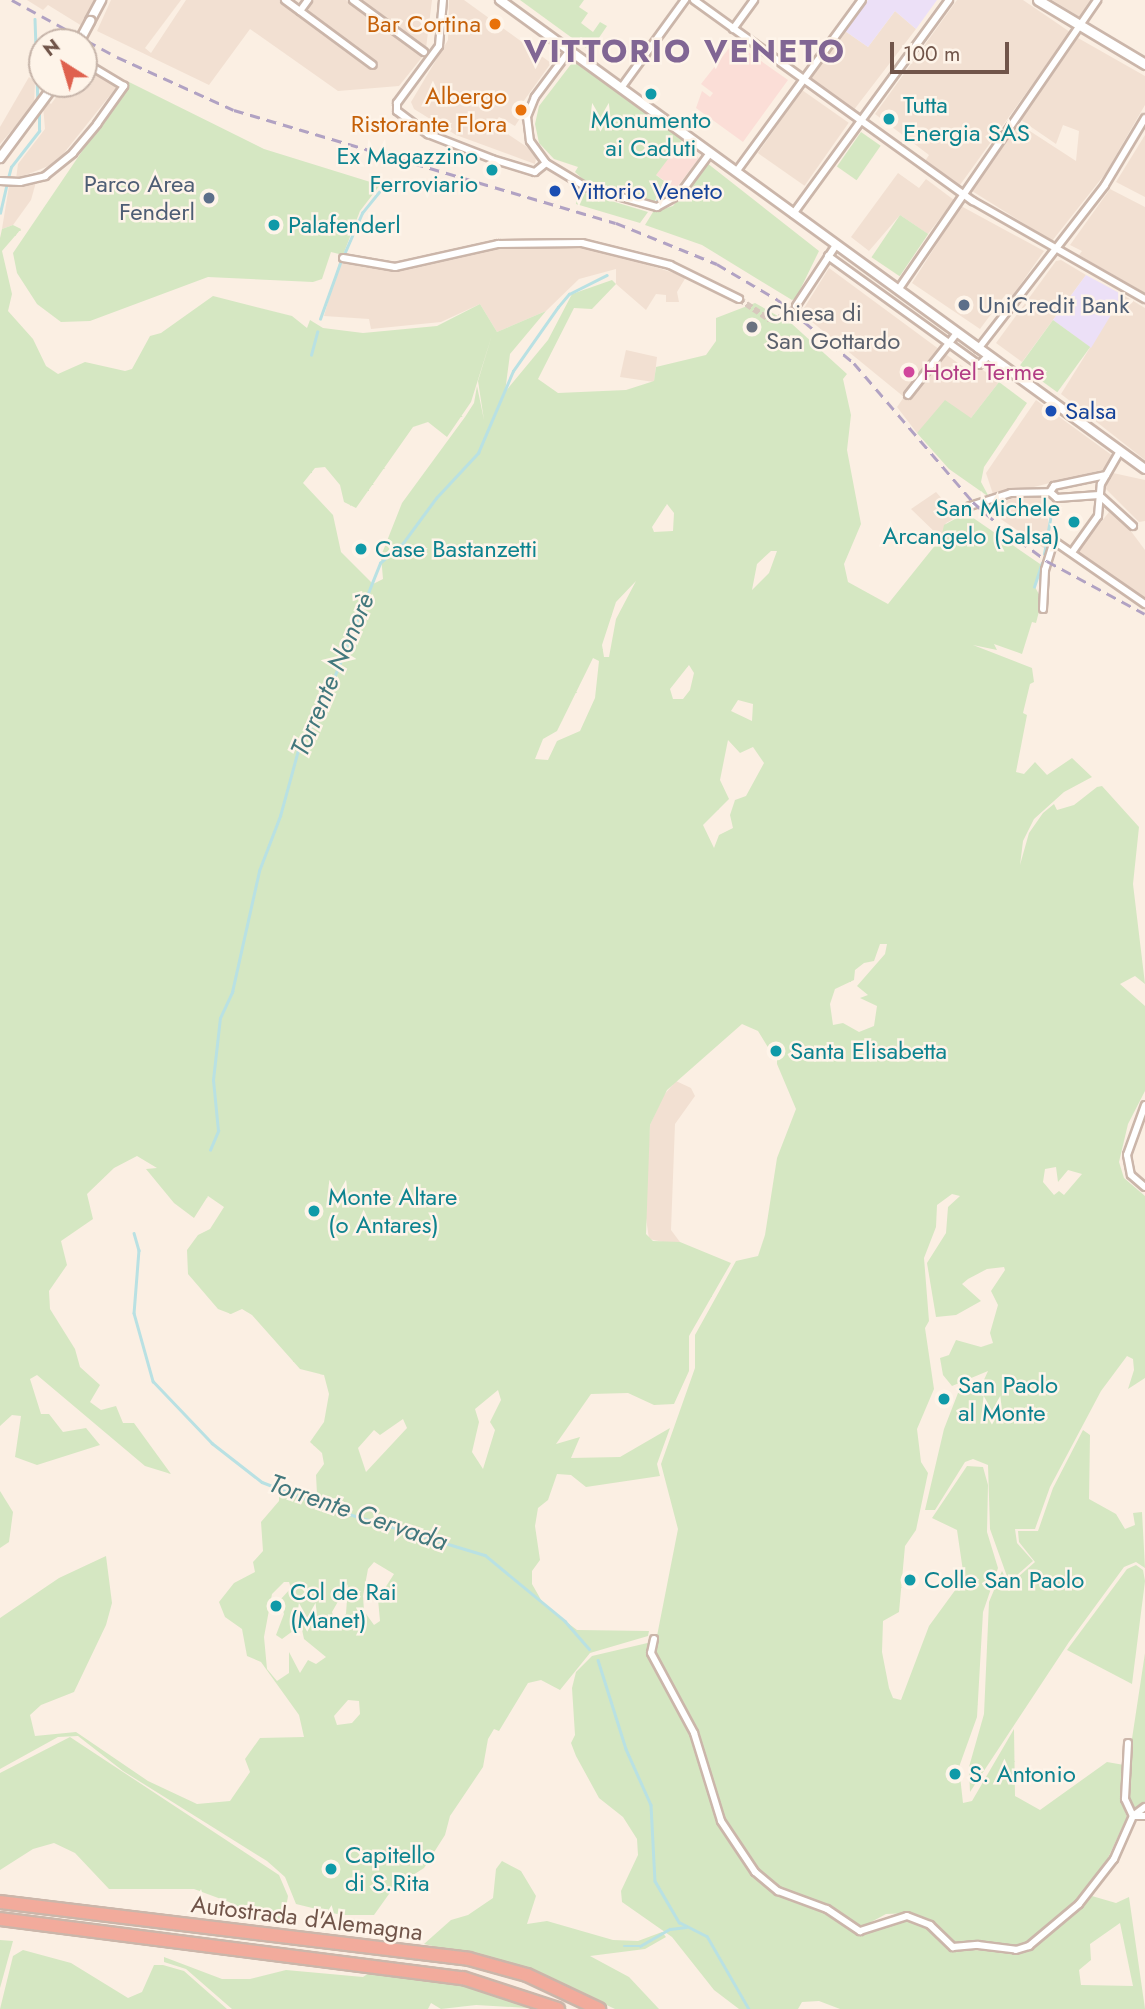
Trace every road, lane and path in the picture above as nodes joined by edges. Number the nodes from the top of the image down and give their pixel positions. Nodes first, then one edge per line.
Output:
1 (101, 0) edge
2 (285, 0) edge
3 (308, 0) edge
4 (353, 0) edge
5 (443, 0) edge
6 (500, 0) edge
7 (685, 0) edge
8 (694, 0) edge
9 (754, 0) edge
10 (862, 0) edge
11 (949, 0) edge
12 (1038, 0) edge
13 (1097, 0) edge
14 (512, 3) edge
15 (300, 11) junction
16 (86, 28) edge
17 (733, 29) junction
18 (1080, 29) junction
19 (570, 50) junction
20 (424, 52) dead end
21 (1145, 64) edge
22 (373, 65) dead end
23 (98, 70) edge
24 (803, 81) junction
25 (621, 88) junction
26 (45, 98) edge
27 (1145, 118) edge
28 (862, 120) junction
29 (709, 153) junction
30 (0, 158) edge
31 (546, 163) junction
32 (736, 172) junction
33 (0, 181) edge
34 (964, 195) junction
35 (793, 214) junction
36 (836, 245) junction
37 (1055, 248) junction
38 (828, 256) junction
39 (343, 258) dead end
40 (898, 290) junction
41 (739, 299) tunnel mouth
42 (1145, 299) edge
43 (796, 306) tunnel mouth
44 (957, 333) junction
45 (948, 343) junction
46 (978, 349) junction
47 (988, 356) junction
48 (908, 395) dead end
49 (1120, 451) junction
50 (1145, 469) edge
51 (1106, 475) junction
52 (1049, 492) junction
53 (1100, 495) junction
54 (970, 506) dead end
55 (1133, 526) dead end
56 (1073, 551) junction
57 (1145, 604) edge
58 (1043, 609) dead end
59 (1145, 1105) edge
60 (1145, 1187) edge
61 (654, 1639) dead end
62 (1128, 1743) dead end
63 (1145, 1807) edge
64 (1145, 1815) edge
65 (1133, 1816) junction
66 (0, 1902) edge
67 (0, 1919) edge
68 (558, 2009) edge
69 (599, 2009) edge

1 - 16 street, bridge
2 - 15 street
3 - 15 street
4 - 20 street
5 - 31 street
6 - 14 street
7 - 25 street
8 - 17 street
9 - 17 street
10 - 24 street
11 - 28 street
12 - 18 main road
13 - 18 street
14 - 19 street
15 - 22 street
17 - 24 street
18 - 21 main road
18 - 34 street
19 - 25 street
19 - 31 street
23 - 33 street
24 - 28 street
24 - 32 street
25 - 29 street
26 - 30 street
27 - 37 street
28 - 34 street
28 - 35 street
29 - 31 street
29 - 32 street
32 - 35 street
34 - 37 street
34 - 40 street
35 - 36 street
36 - 38 street
36 - 40 street
37 - 42 street
37 - 46 street
38 - 43 street
38 - 45 street
39 - 41 street
40 - 44 street
44 - 45 street
44 - 46 street
45 - 47 street
45 - 48 street
46 - 47 street
47 - 49 street
49 - 50 street
49 - 51 street
51 - 52 street
51 - 53 street
52 - 53 street
52 - 54 street
53 - 55 street
53 - 56 street
56 - 57 street
56 - 58 street
59 - 60 street
61 - 65 street
62 - 65 street
63 - 65 street
64 - 65 street
66 - 69 highway, Autostrada d'Alemagna
67 - 68 highway, Autostrada d'Alemagna

